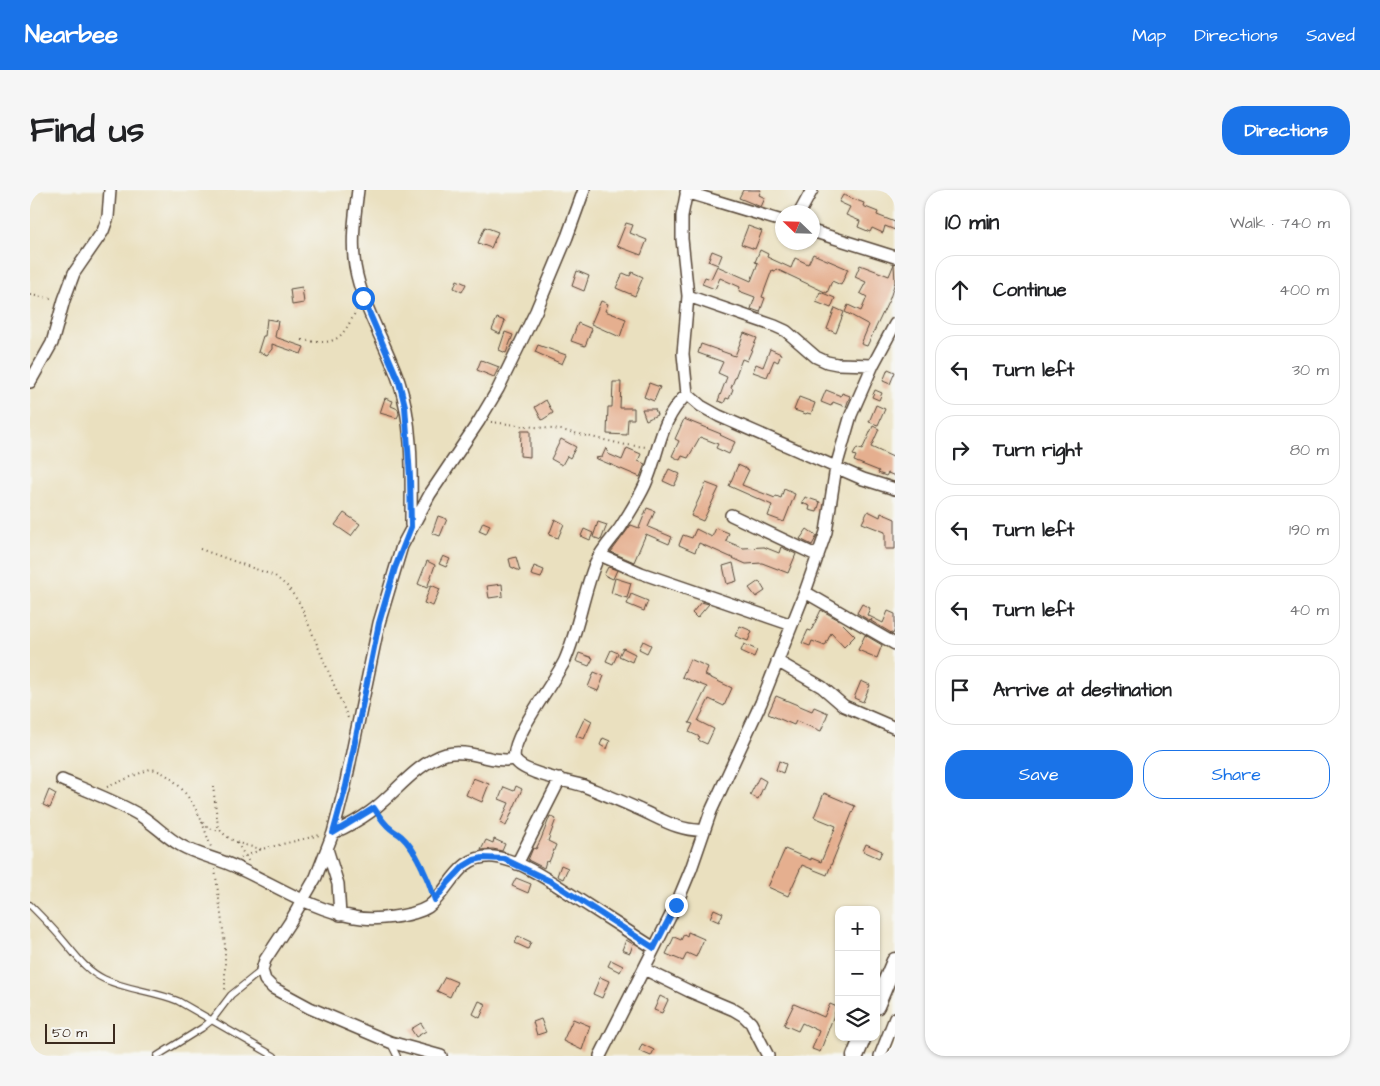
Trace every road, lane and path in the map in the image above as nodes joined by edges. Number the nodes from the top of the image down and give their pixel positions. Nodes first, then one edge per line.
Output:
1 (110, 190) edge
2 (358, 190) edge
3 (584, 190) edge
4 (812, 190) edge
5 (687, 191) edge
6 (804, 205) edge
7 (775, 219) edge
8 (820, 233) edge
9 (895, 257) edge
10 (30, 295) edge
11 (688, 296) junction
12 (363, 298) junction
13 (64, 300) junction
14 (895, 324) edge
15 (302, 340) dead end
16 (873, 364) junction
17 (30, 382) edge
18 (687, 394) junction
19 (479, 421) junction
20 (657, 447) junction
21 (836, 468) junction
22 (895, 489) edge
23 (731, 515) dead end
24 (411, 527) junction
25 (200, 549) dead end
26 (600, 555) junction
27 (818, 556) junction
28 (805, 592) junction
29 (792, 625) junction
30 (895, 644) edge
31 (777, 661) junction
32 (895, 728) edge
33 (356, 734) junction
34 (514, 759) junction
35 (560, 779) junction
36 (62, 780) dead end
37 (213, 786) dead end
38 (85, 790) junction
39 (374, 808) junction
40 (202, 822) junction
41 (704, 830) junction
42 (221, 831) junction
43 (333, 833) junction
44 (237, 843) junction
45 (262, 849) junction
46 (327, 850) junction
47 (245, 856) junction
48 (214, 860) junction
49 (227, 864) junction
50 (517, 864) junction
51 (304, 900) junction
52 (435, 900) junction
53 (30, 905) edge
54 (340, 915) junction
55 (654, 948) junction
56 (895, 961) edge
57 (644, 969) junction
58 (262, 970) junction
59 (880, 997) edge
60 (226, 1001) junction
61 (895, 1018) edge
62 (212, 1020) junction
63 (893, 1032) edge
64 (861, 1041) edge
65 (390, 1042) junction
66 (157, 1056) edge
67 (274, 1056) edge
68 (396, 1056) edge
69 (441, 1056) edge
70 (600, 1056) edge
71 (768, 1056) edge
72 (855, 1056) edge
73 (880, 1056) edge

1 - 13 street
2 - 12 street
3 - 19 street
4 - 6 street
5 - 7 street
5 - 11 street
8 - 9 street
10 - 13 path
11 - 16 street
11 - 18 street
12 - 15 path
12 - 24 street
13 - 17 street
14 - 16 street
16 - 21 street
18 - 20 street
18 - 21 street
19 - 20 path
19 - 24 street
20 - 26 street
21 - 22 street
21 - 27 street
23 - 27 street
24 - 33 street
25 - 33 path
26 - 29 street
26 - 34 street
27 - 28 street
28 - 29 street
28 - 30 street
29 - 31 street
31 - 32 street
31 - 41 street
33 - 43 street
34 - 35 street
34 - 39 street
35 - 41 street
35 - 50 street
36 - 38 street
37 - 42 path
38 - 40 path
38 - 48 street
39 - 43 street
39 - 52 path
40 - 42 path
40 - 48 path
41 - 55 street
42 - 44 path
43 - 45 path
43 - 46 street
44 - 45 path
44 - 47 path
45 - 47 path
46 - 51 street
46 - 54 street
47 - 49 path
48 - 49 street
48 - 60 path
49 - 51 street
50 - 52 street
50 - 55 street
51 - 54 street
51 - 58 street
52 - 54 street
53 - 62 lane
55 - 57 street
56 - 59 street
57 - 70 street
57 - 71 street
58 - 60 lane
58 - 65 street
60 - 62 lane
61 - 63 street
62 - 66 lane
62 - 67 lane
63 - 73 street
64 - 72 street
65 - 68 lane
65 - 69 street

